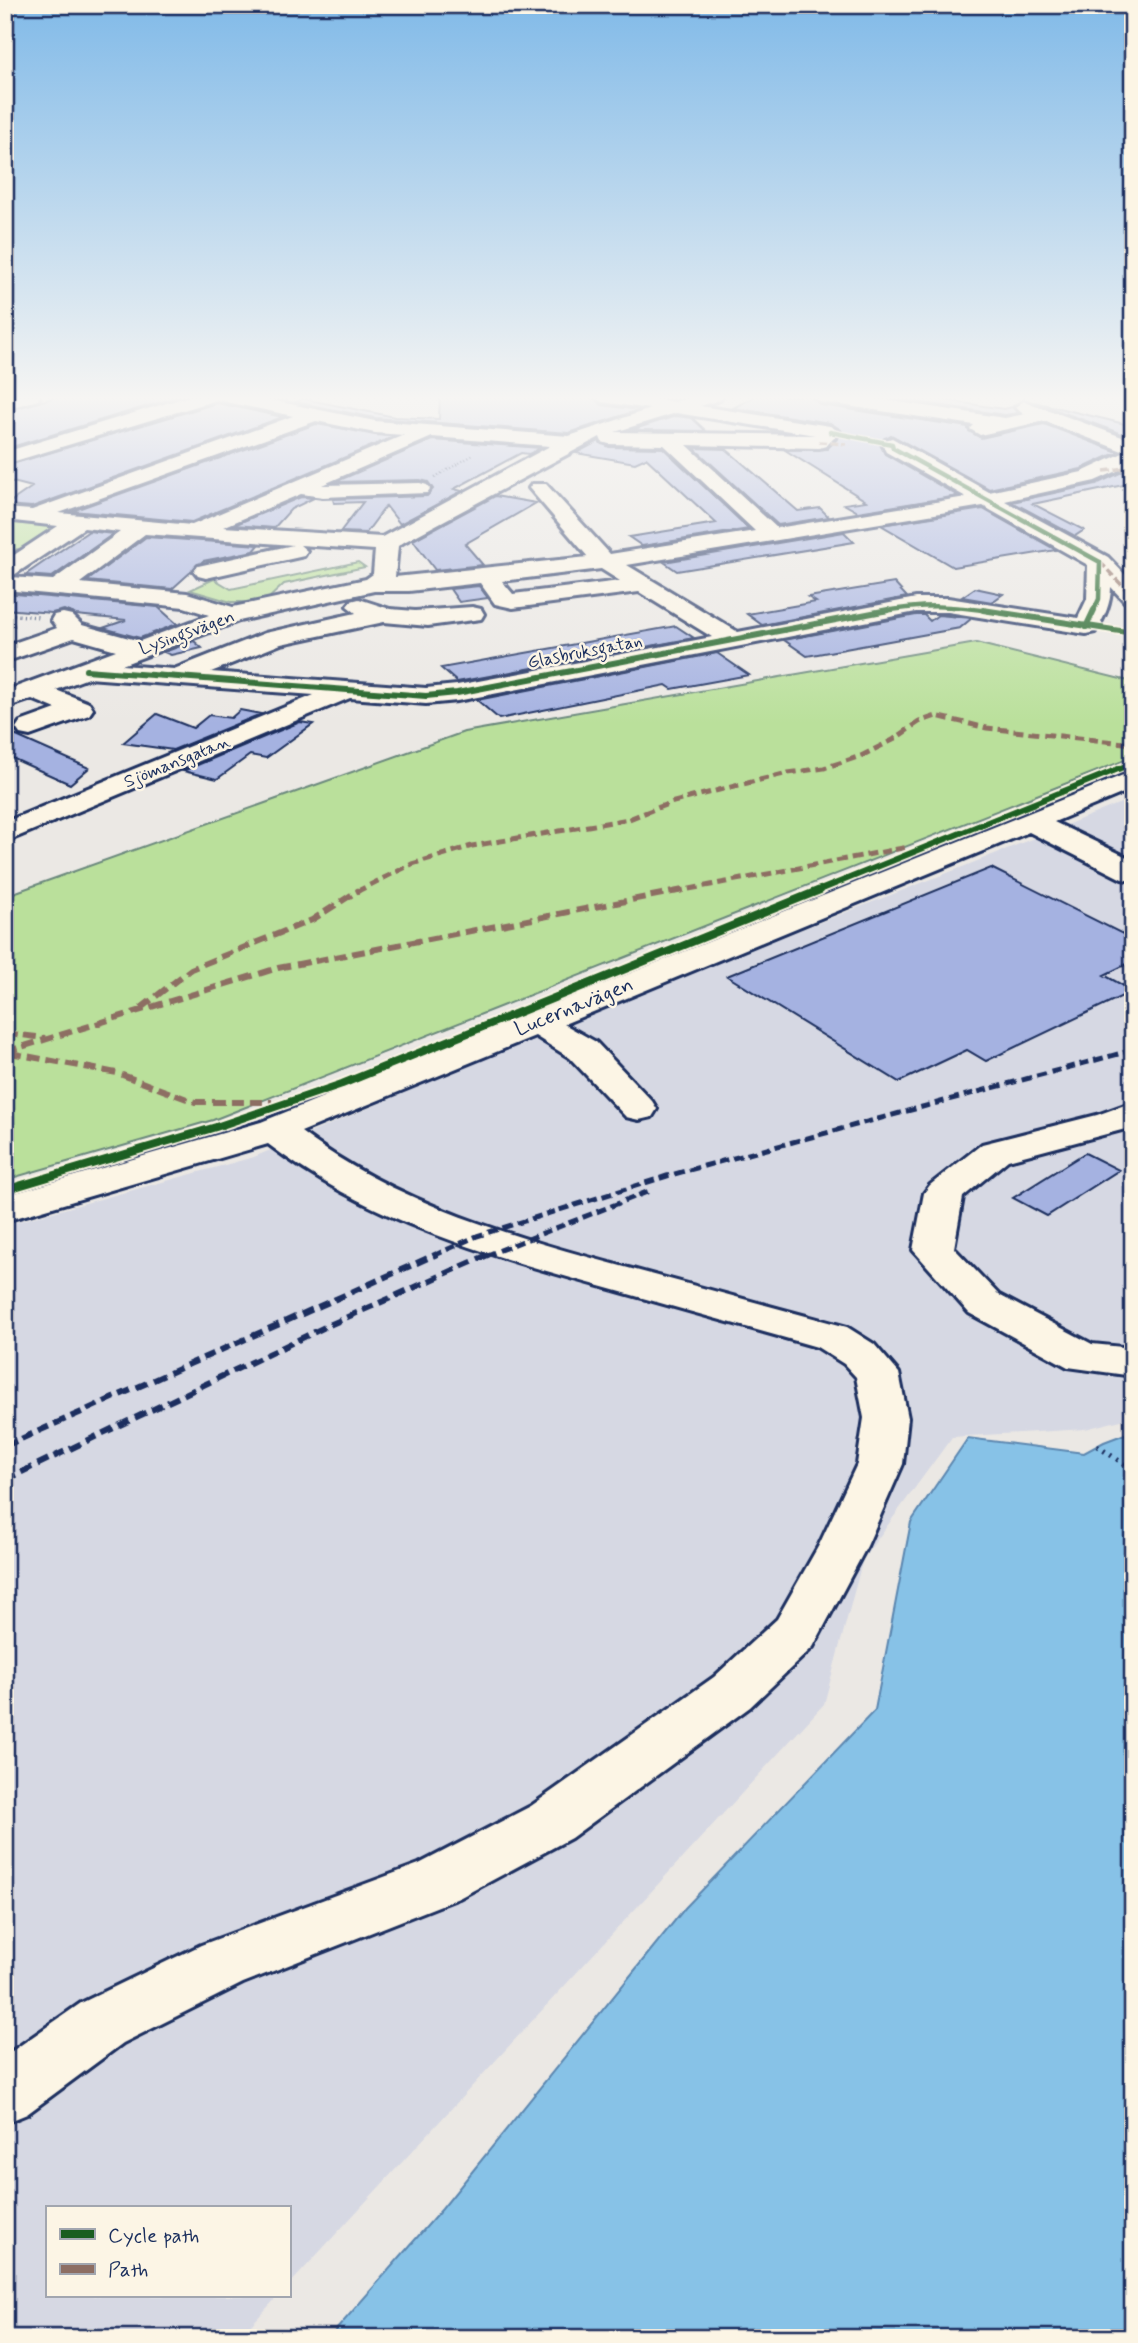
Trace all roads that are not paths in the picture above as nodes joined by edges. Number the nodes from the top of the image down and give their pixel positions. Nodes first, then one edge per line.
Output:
1 (62, 505) edge
2 (255, 505) edge
3 (456, 505) edge
4 (554, 505) edge
5 (740, 505) edge
6 (954, 505) edge
7 (996, 505) edge
8 (5, 514) edge
9 (29, 517) junction
10 (78, 522) junction
11 (141, 527) junction
12 (192, 532) junction
13 (773, 536) junction
14 (331, 541) junction
15 (387, 544) junction
16 (1133, 561) edge
17 (605, 562) junction
18 (1100, 562) junction
19 (5, 571) edge
20 (206, 571) dead end
21 (487, 576) junction
22 (379, 579) junction
23 (5, 583) edge
24 (640, 585) junction
25 (58, 588) junction
26 (346, 592) junction
27 (1133, 597) edge
28 (297, 601) junction
29 (472, 614) dead end
30 (232, 615) junction
31 (382, 615) junction
32 (733, 639) junction
33 (142, 649) junction
34 (5, 655) edge
35 (86, 670) junction
36 (175, 677) junction
37 (33, 690) junction
38 (349, 691) junction
39 (5, 700) edge
40 (30, 728) dead end
41 (1133, 779) edge
42 (1029, 821) junction
43 (5, 833) edge
44 (1133, 872) edge
45 (537, 1022) junction
46 (639, 1109) dead end
47 (1133, 1113) edge
48 (274, 1130) junction
49 (5, 1209) edge
50 (1133, 1362) edge
51 (5, 2093) edge

1 - 9 street
2 - 12 street
3 - 15 street
4 - 17 street
5 - 13 street
6 - 13 street
7 - 18 street
8 - 9 street
9 - 10 street
10 - 11 street
10 - 19 street
11 - 12 street
11 - 25 street
12 - 14 street
13 - 17 street
14 - 15 street
14 - 20 street
15 - 22 street
16 - 18 street
17 - 21 street
17 - 24 street
18 - 27 street
18 - 32 street, Glasbruksgatan
21 - 22 street
21 - 24 street
22 - 26 street, Lysingsvägen
22 - 28 street
23 - 25 street
24 - 32 street
25 - 30 street
26 - 28 street, Lysingsvägen
26 - 31 street
28 - 30 street, Lysingsvägen
29 - 31 street
30 - 33 street, Lysingsvägen
31 - 36 street
32 - 38 street, Glasbruksgatan
33 - 34 street
33 - 35 street, Lysingsvägen
35 - 36 street, Glasbruksgatan
35 - 37 street, Lysingsvägen
36 - 38 street, Glasbruksgatan
37 - 39 street, Lysingsvägen
37 - 40 street
38 - 43 street, Sjömansgatan
41 - 42 street, Lucernavägen
42 - 44 street
42 - 45 street, Lucernavägen
45 - 46 street
45 - 48 street, Lucernavägen
47 - 50 street
48 - 49 street, Lucernavägen
48 - 51 street

